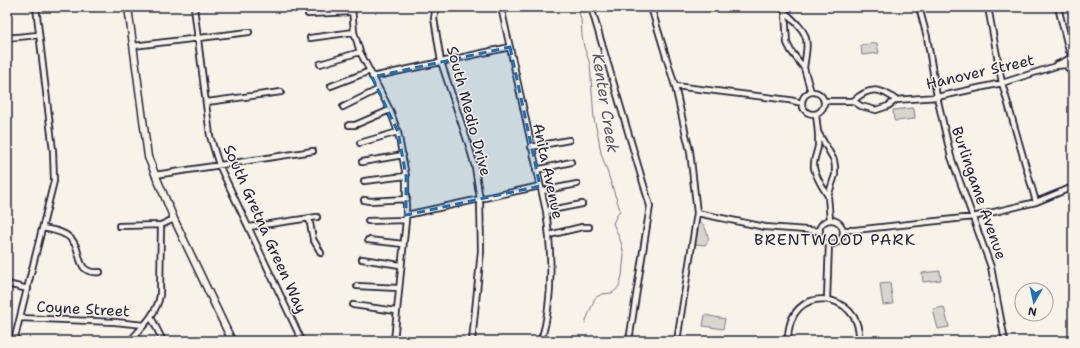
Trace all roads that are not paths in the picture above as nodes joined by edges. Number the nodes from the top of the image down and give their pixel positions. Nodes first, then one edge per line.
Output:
1 (36, 7) edge
2 (128, 7) edge
3 (194, 7) edge
4 (436, 7) edge
5 (501, 7) edge
6 (591, 7) edge
7 (651, 7) edge
8 (919, 7) edge
9 (988, 7) edge
10 (1058, 7) edge
11 (784, 9) edge
12 (352, 10) edge
13 (308, 14) dead end
14 (249, 32) dead end
15 (354, 32) junction
16 (38, 35) junction
17 (7, 38) edge
18 (198, 38) junction
19 (310, 38) dead end
20 (133, 46) junction
21 (510, 47) junction
22 (1070, 51) junction
23 (360, 52) junction
24 (1073, 56) edge
25 (440, 62) junction
26 (320, 64) dead end
27 (1069, 65) edge
28 (804, 68) junction
29 (370, 72) junction
30 (1073, 74) edge
31 (372, 77) junction
32 (1002, 83) junction
33 (331, 86) dead end
34 (675, 86) junction
35 (379, 89) junction
36 (281, 92) dead end
37 (810, 92) junction
38 (937, 97) junction
39 (896, 100) junction
40 (824, 101) junction
41 (854, 101) junction
42 (206, 102) junction
43 (802, 103) junction
44 (343, 107) dead end
45 (390, 110) junction
46 (816, 114) junction
47 (349, 125) dead end
48 (398, 132) junction
49 (818, 132) junction
50 (569, 140) dead end
51 (360, 143) dead end
52 (531, 147) junction
53 (313, 151) dead end
54 (403, 155) junction
55 (362, 162) dead end
56 (571, 162) dead end
57 (219, 165) junction
58 (536, 170) junction
59 (155, 175) junction
60 (406, 176) junction
61 (364, 181) dead end
62 (577, 184) dead end
63 (1073, 187) edge
64 (541, 189) junction
65 (828, 196) junction
66 (407, 199) junction
67 (364, 200) dead end
68 (480, 200) junction
69 (1036, 202) junction
70 (582, 204) dead end
71 (546, 211) junction
72 (697, 212) junction
73 (318, 217) dead end
74 (973, 217) junction
75 (309, 218) junction
76 (406, 218) junction
77 (174, 219) junction
78 (830, 220) junction
79 (368, 221) dead end
80 (161, 225) junction
81 (120, 226) dead end
82 (249, 227) junction
83 (589, 227) dead end
84 (43, 228) junction
85 (843, 230) junction
86 (820, 231) junction
87 (549, 235) junction
88 (368, 240) dead end
89 (403, 244) junction
90 (829, 244) junction
91 (321, 253) dead end
92 (362, 259) dead end
93 (400, 266) junction
94 (100, 272) dead end
95 (7, 284) edge
96 (357, 286) dead end
97 (398, 288) junction
98 (28, 289) junction
99 (827, 299) junction
100 (353, 305) dead end
101 (396, 311) junction
102 (151, 317) junction
103 (20, 318) junction
104 (144, 325) junction
105 (14, 341) edge
106 (130, 341) edge
107 (163, 341) edge
108 (232, 341) edge
109 (302, 341) edge
110 (394, 341) edge
111 (472, 341) edge
112 (541, 341) edge
113 (629, 341) edge
114 (677, 341) edge
115 (788, 341) edge
116 (842, 341) edge
117 (859, 341) edge
118 (892, 341) edge
119 (1005, 341) edge

1 - 16 street
2 - 20 street
3 - 18 street, South Gretna Green Way
4 - 25 street, South Medio Drive
5 - 21 street, Anita Avenue
6 - 113 street
7 - 34 street
8 - 38 street, Burlingame Avenue
9 - 32 street
10 - 22 street
11 - 28 street
11 - 28 street
12 - 13 street
12 - 15 street
14 - 18 street
15 - 19 street
15 - 23 street
16 - 17 street
16 - 84 street
18 - 20 street
18 - 42 street, South Gretna Green Way
20 - 59 street
21 - 25 street
21 - 52 street, Anita Avenue
22 - 24 street
22 - 27 street
23 - 26 street
23 - 29 street
24 - 27 street, Hanover Street
25 - 31 street
25 - 68 street, South Medio Drive
27 - 30 street
27 - 32 street, Hanover Street
28 - 37 street
29 - 31 street
29 - 33 street
31 - 35 street
32 - 38 street, Hanover Street
32 - 69 street
34 - 43 street
34 - 72 street
35 - 44 street
35 - 45 street
36 - 42 street
37 - 40 street
37 - 43 street
38 - 39 street, Hanover Street
38 - 74 street, Burlingame Avenue
39 - 41 street, Hanover Street
39 - 41 street
40 - 41 street, Hanover Street
40 - 46 street
42 - 57 street, South Gretna Green Way
43 - 46 street
45 - 47 street
45 - 48 street
46 - 49 street
48 - 51 street
48 - 54 street
49 - 65 street
49 - 65 street
50 - 52 street
52 - 58 street, Anita Avenue
53 - 57 street
54 - 55 street
54 - 60 street
56 - 58 street
57 - 59 street
57 - 82 street, South Gretna Green Way
58 - 64 street, Anita Avenue
59 - 77 street
60 - 61 street
60 - 66 street
62 - 64 street
63 - 69 street
64 - 68 street
64 - 71 street, Anita Avenue
65 - 78 street
66 - 67 street
66 - 76 street
68 - 76 street
68 - 111 street, South Medio Drive
69 - 74 street
70 - 71 street
71 - 87 street, Anita Avenue
72 - 86 street
72 - 114 street
73 - 75 street
74 - 85 street
74 - 119 street, Burlingame Avenue
75 - 82 street
75 - 91 street
76 - 79 street
76 - 89 street
77 - 80 street
77 - 108 street
78 - 85 street
78 - 86 street
80 - 81 street
80 - 102 street
82 - 109 street, South Gretna Green Way
83 - 87 street
84 - 94 street
84 - 98 street
85 - 90 street
86 - 90 street
87 - 112 street, Anita Avenue
88 - 89 street
89 - 93 street
90 - 99 street
92 - 93 street
93 - 97 street
95 - 98 street
96 - 97 street
97 - 101 street
98 - 103 street
99 - 115 street
99 - 117 street
100 - 101 street
101 - 110 street
102 - 104 street
102 - 107 street
103 - 104 street, Coyne Street
103 - 105 street
104 - 106 street
116 - 117 street
117 - 118 street

